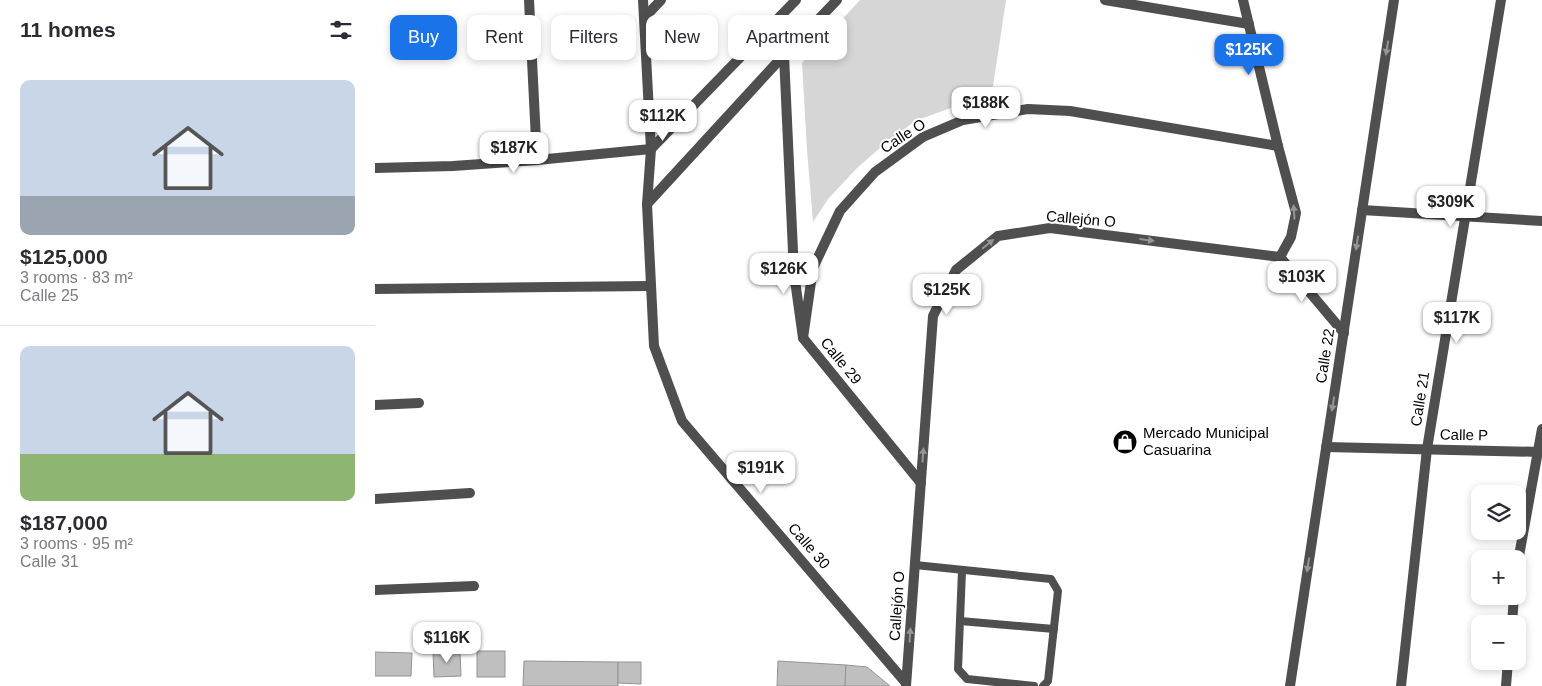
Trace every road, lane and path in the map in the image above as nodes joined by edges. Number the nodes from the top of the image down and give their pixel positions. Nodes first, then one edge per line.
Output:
1 (529, 0) edge
2 (643, 0) edge
3 (661, 0) edge
4 (796, 0) edge
5 (837, 0) edge
6 (1105, 0) edge
7 (1243, 0) edge
8 (1395, 0) edge
9 (1501, 0) edge
10 (823, 15) edge
11 (645, 17) junction
12 (1249, 24) junction
13 (779, 60) edge
14 (784, 60) edge
15 (1278, 146) junction
16 (651, 149) junction
17 (537, 160) junction
18 (375, 168) edge
19 (647, 204) junction
20 (1363, 210) junction
21 (1465, 217) junction
22 (1542, 221) edge
23 (1280, 257) junction
24 (650, 286) junction
25 (375, 290) edge
26 (1344, 333) junction
27 (803, 338) junction
28 (419, 403) dead end
29 (375, 405) edge
30 (1542, 428) edge
31 (1326, 447) junction
32 (1427, 449) junction
33 (1540, 452) edge
34 (921, 483) junction
35 (470, 492) dead end
36 (375, 499) edge
37 (1520, 550) edge
38 (915, 565) junction
39 (962, 571) junction
40 (474, 586) dead end
41 (375, 590) edge
42 (960, 621) junction
43 (1054, 629) junction
44 (1507, 670) edge
45 (906, 685) edge
46 (1035, 686) edge
47 (1043, 686) edge
48 (1290, 686) edge
49 (1401, 686) edge
50 (1506, 686) edge

1 - 17 street
2 - 11 street, Calle 30
3 - 11 street
4 - 16 street
5 - 10 street
6 - 12 street
7 - 12 street
8 -> 20 street, Calle 22
9 - 21 street, Calle 21
11 - 16 street, Calle 30
12 - 15 street
13 - 19 street
14 - 27 street, Calle 29
23 -> 15 street
15 - 27 street, Calle O
16 - 17 street
16 - 19 street, Calle 30
17 - 18 street
19 - 24 street, Calle 30
20 - 21 street
20 -> 26 street, Calle 22
21 - 22 street
21 - 32 street, Calle 21
23 - 26 street
34 -> 23 street, Callejón O
24 - 25 street
24 - 45 street, Calle 30
26 -> 31 street, Calle 22
27 - 34 street, Calle 29
28 - 29 street
30 - 33 street
31 - 32 street, Calle P
31 -> 48 street, Calle 22
32 - 33 street, Calle P
32 - 49 street, Calle 21
33 - 37 street
34 - 38 street, Callejón O
35 - 36 street
38 - 39 lane
45 -> 38 street, Callejón O
39 - 42 lane
39 - 43 lane
40 - 41 street
42 - 43 lane
42 - 46 lane
43 - 47 lane
44 - 50 street

